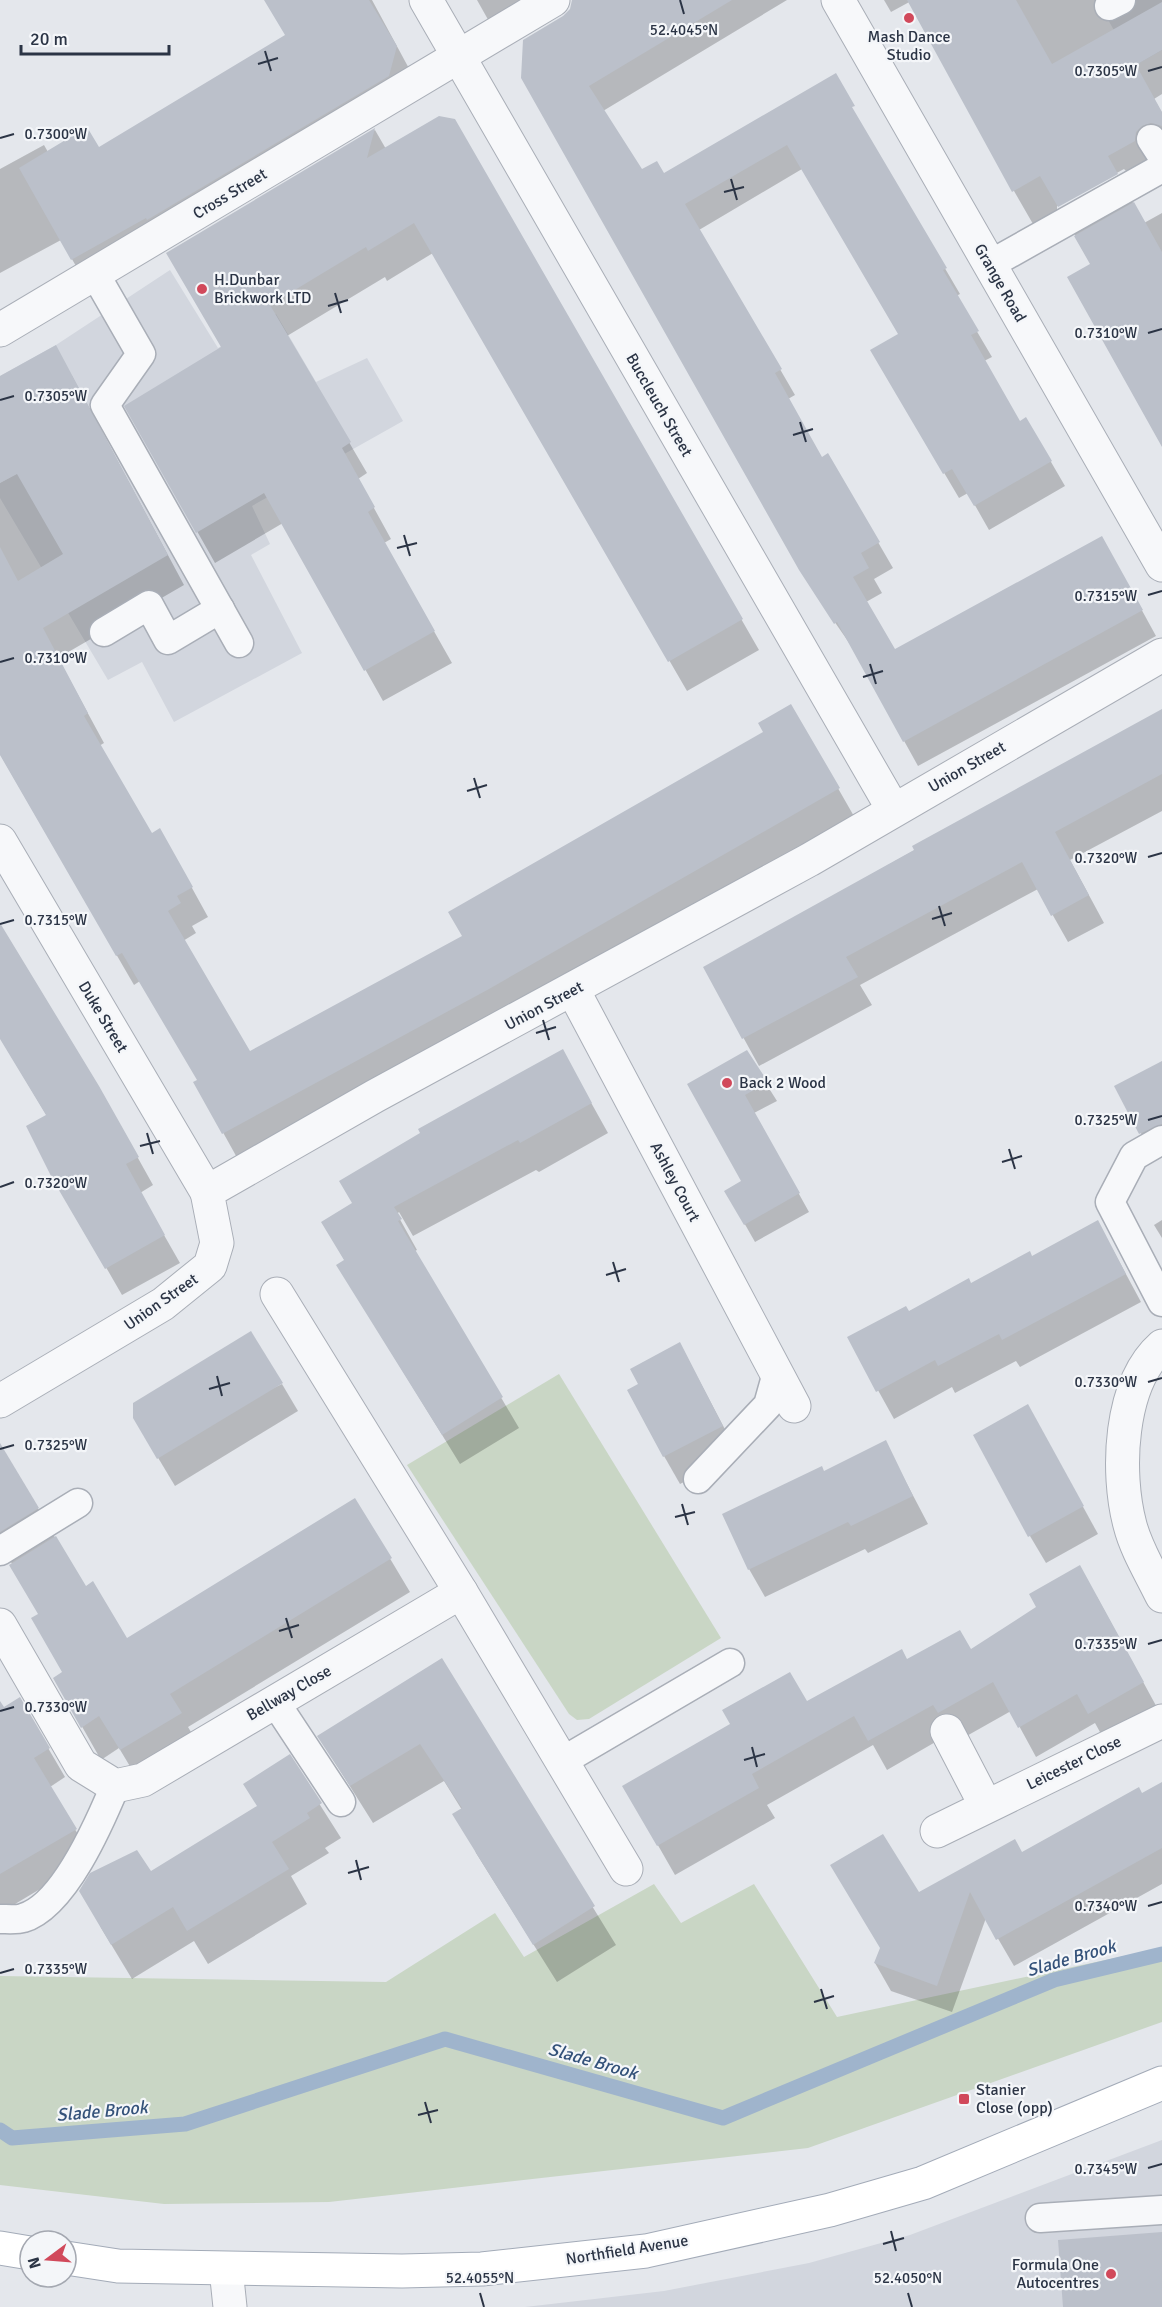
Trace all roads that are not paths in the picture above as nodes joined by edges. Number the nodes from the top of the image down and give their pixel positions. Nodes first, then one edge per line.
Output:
1 (426, 0) edge
2 (553, 0) edge
3 (838, 0) edge
4 (459, 57) junction
5 (1162, 168) edge
6 (989, 265) junction
7 (95, 274) junction
8 (0, 330) edge
9 (1162, 565) edge
10 (220, 609) junction
11 (104, 632) dead end
12 (239, 644) dead end
13 (1162, 655) edge
14 (893, 809) junction
15 (0, 841) edge
16 (11, 884) edge
17 (573, 990) junction
18 (1162, 1140) edge
19 (207, 1192) junction
20 (277, 1294) dead end
21 (1162, 1302) edge
22 (1162, 1346) edge
23 (777, 1373) junction
24 (0, 1401) edge
25 (794, 1406) dead end
26 (698, 1479) dead end
27 (78, 1503) dead end
28 (0, 1551) edge
29 (460, 1593) junction
30 (1162, 1596) edge
31 (0, 1625) edge
32 (730, 1663) dead end
33 (275, 1702) junction
34 (1162, 1721) edge
35 (947, 1731) dead end
36 (561, 1762) junction
37 (115, 1786) junction
38 (341, 1802) dead end
39 (987, 1806) junction
40 (937, 1831) dead end
41 (626, 1869) dead end
42 (0, 1919) edge
43 (1162, 2083) edge
44 (1162, 2210) edge
45 (1040, 2218) dead end
46 (0, 2248) edge
47 (18, 2251) edge
48 (78, 2261) edge
49 (226, 2269) junction
50 (230, 2307) edge

1 - 4 street, Buccleuch Street
2 - 4 street, Cross Street
3 - 6 street, Grange Road
4 - 7 street, Cross Street
4 - 14 street, Buccleuch Street
5 - 6 lane
6 - 9 street, Grange Road
7 - 8 street, Cross Street
7 - 10 lane
10 - 11 lane
10 - 12 lane
13 - 14 street, Union Street
14 - 17 street, Union Street
15 - 16 street, Duke Street
16 - 19 street, Duke Street
17 - 19 street, Union Street
17 - 23 street, Ashley Court
18 - 21 lane
19 - 24 street, Union Street
20 - 29 street
22 - 30 street
23 - 25 street, Ashley Court
23 - 26 lane
27 - 28 lane
29 - 33 street, Bellway Close
29 - 36 street
31 - 37 street
32 - 36 lane
33 - 37 street, Bellway Close
33 - 38 lane
34 - 39 street, Leicester Close
35 - 39 street
36 - 41 street
37 - 42 lane
39 - 40 street, Leicester Close
43 - 49 main road, Northfield Avenue
44 - 45 lane
46 - 47 main road
48 - 49 main road, Northfield Avenue
49 - 50 street

